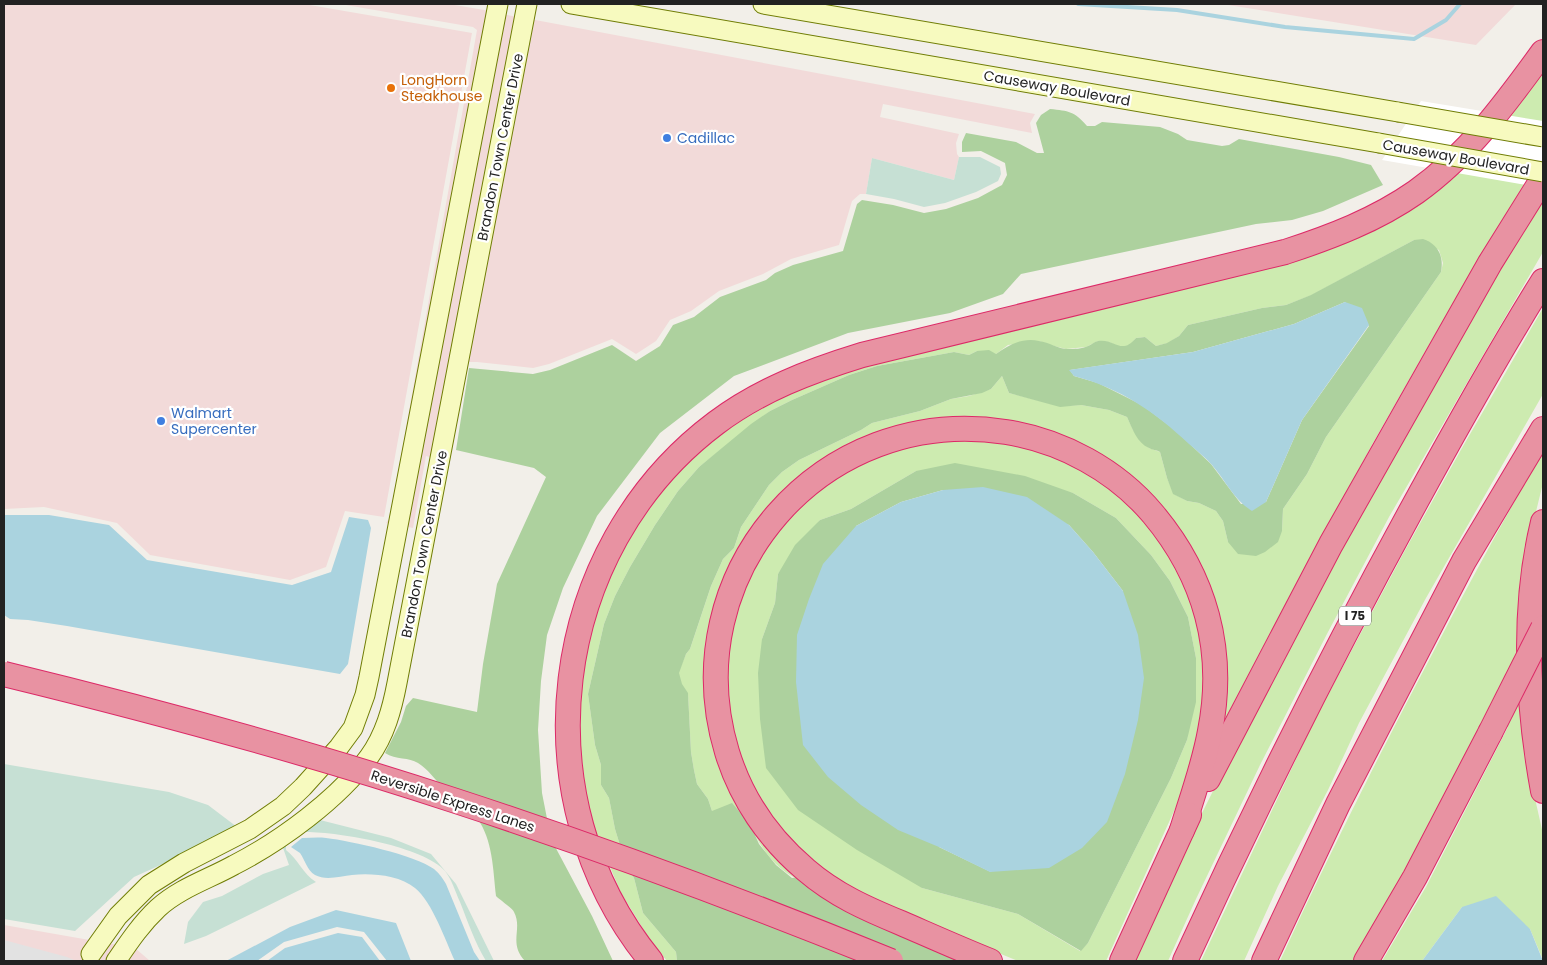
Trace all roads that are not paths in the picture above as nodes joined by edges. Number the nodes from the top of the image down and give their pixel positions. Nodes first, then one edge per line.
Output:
1 (498, 4) edge
2 (527, 4) edge
3 (571, 4) edge
4 (763, 4) edge
5 (1543, 52) edge
6 (1543, 137) edge
7 (1543, 172) edge
8 (1543, 178) edge
9 (1543, 280) edge
10 (1543, 429) edge
11 (1543, 522) edge
12 (1543, 628) edge
13 (4, 674) edge
14 (1543, 791) edge
15 (1182, 830) junction
16 (91, 954) dead end
17 (116, 961) edge
18 (651, 961) edge
19 (891, 961) edge
20 (990, 961) edge
21 (1122, 961) edge
22 (1185, 961) edge
23 (1264, 961) edge
24 (1366, 961) edge

1 - 16 street, Brandon Town Center Drive
2 - 17 street, Brandon Town Center Drive
3 - 7 street, Causeway Boulevard, bridge
4 - 6 street, bridge
5 - 18 highway
8 - 15 highway
9 - 22 highway, I 75
10 - 23 highway
11 - 14 highway
12 - 24 highway, bridge
13 - 19 highway, Reversible Express Lanes, bridge
15 - 20 highway
15 - 21 highway

